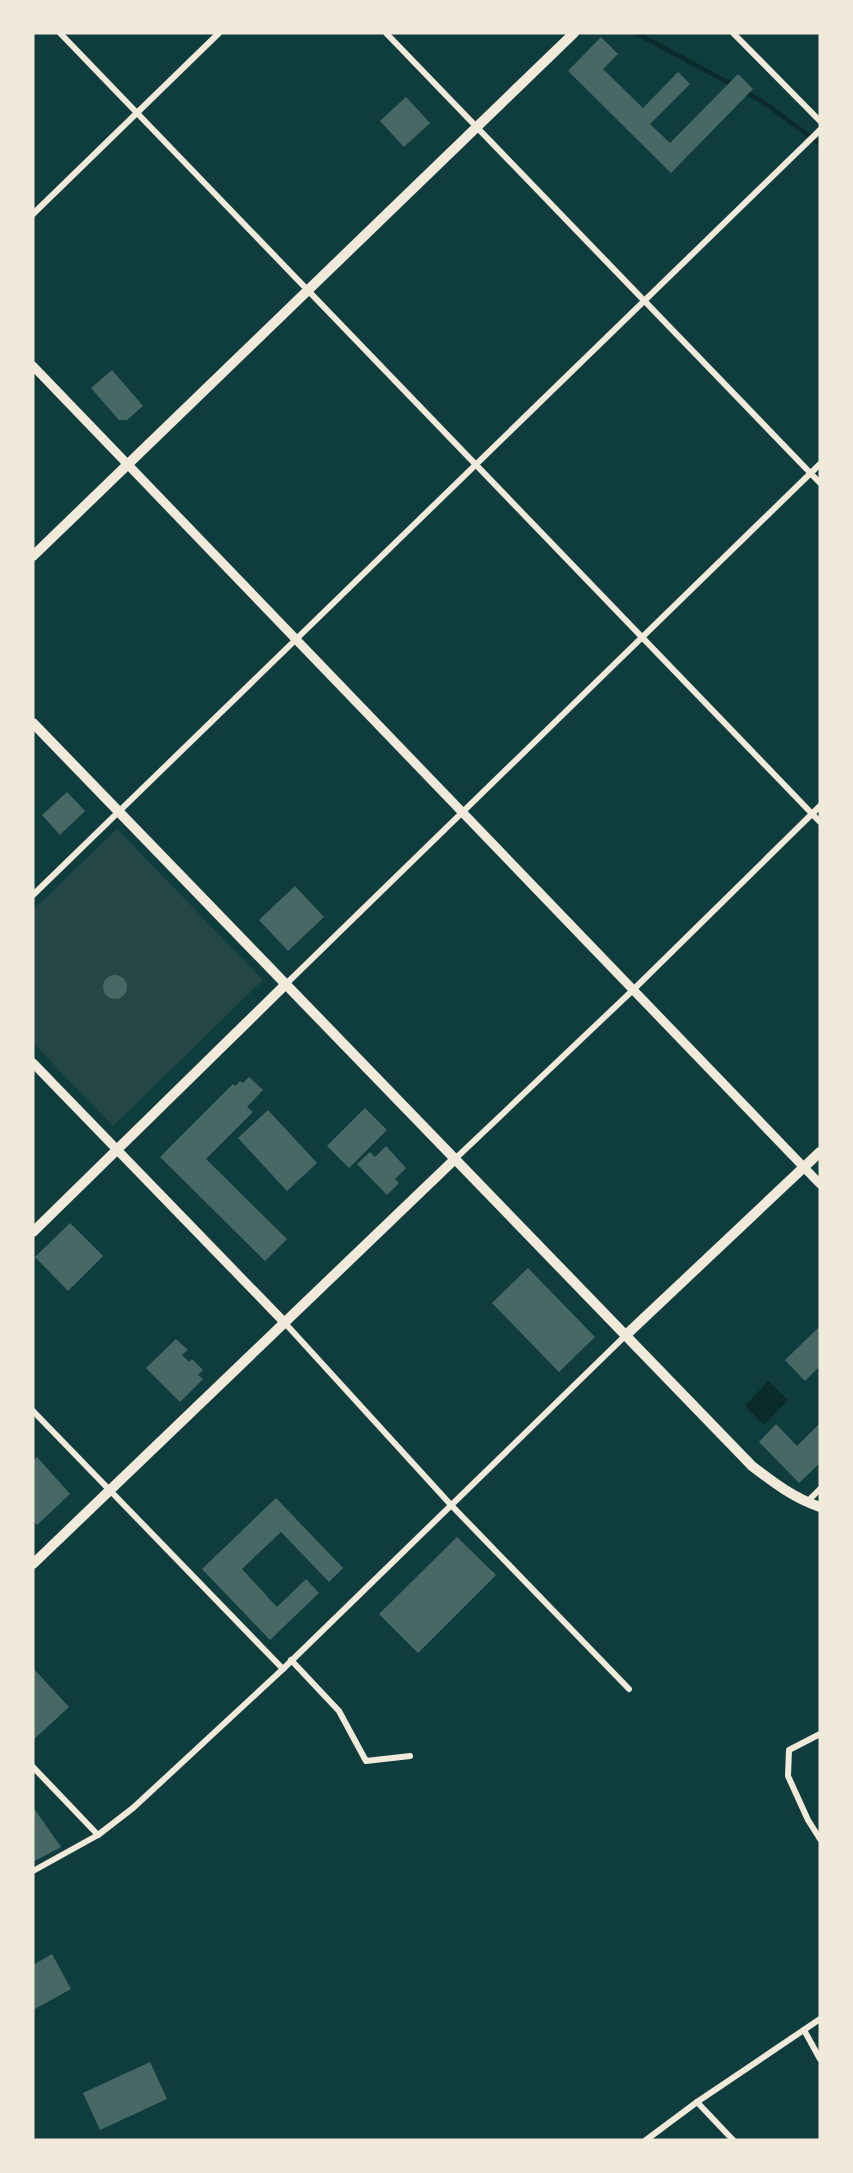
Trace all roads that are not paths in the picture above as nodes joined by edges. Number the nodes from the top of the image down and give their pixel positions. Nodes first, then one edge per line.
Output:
1 (60, 33) edge
2 (219, 33) edge
3 (386, 33) edge
4 (574, 33) edge
5 (733, 33) edge
6 (137, 113) junction
7 (820, 122) edge
8 (476, 127) junction
9 (820, 130) edge
10 (33, 214) edge
11 (308, 290) junction
12 (644, 301) junction
13 (33, 366) edge
14 (476, 464) junction
15 (820, 464) edge
16 (127, 465) junction
17 (811, 473) junction
18 (820, 483) edge
19 (33, 556) edge
20 (643, 638) junction
21 (296, 640) junction
22 (33, 723) edge
23 (820, 806) edge
24 (119, 812) junction
25 (461, 812) junction
26 (812, 814) junction
27 (820, 822) edge
28 (33, 895) edge
29 (285, 985) junction
30 (633, 990) junction
31 (33, 1062) edge
32 (117, 1150) junction
33 (820, 1152) edge
34 (455, 1159) junction
35 (804, 1168) junction
36 (820, 1184) edge
37 (33, 1232) edge
38 (284, 1322) junction
39 (626, 1335) junction
40 (33, 1411) edge
41 (110, 1490) junction
42 (820, 1490) edge
43 (807, 1503) junction
44 (451, 1504) junction
45 (820, 1507) edge
46 (33, 1564) edge
47 (291, 1660) junction
48 (283, 1669) junction
49 (628, 1689) dead end
50 (820, 1734) edge
51 (410, 1756) dead end
52 (33, 1767) edge
53 (98, 1835) junction
54 (820, 1839) edge
55 (33, 1871) edge
56 (820, 2019) edge
57 (804, 2030) junction
58 (820, 2060) edge
59 (697, 2102) junction
60 (646, 2140) edge
61 (733, 2140) edge

1 - 6 street
2 - 6 street
3 - 8 street
4 - 8 main road
5 - 7 street
6 - 10 street
6 - 11 street
8 - 11 main road
8 - 12 street
9 - 12 street
11 - 14 street
11 - 16 main road
12 - 14 street
12 - 17 street
13 - 16 street
14 - 20 street
14 - 21 street
15 - 17 street
16 - 19 main road
16 - 21 street
17 - 18 street
17 - 20 street
20 - 25 street
20 - 26 street
21 - 24 street
21 - 25 street
22 - 24 main road
23 - 26 street
24 - 28 street
24 - 29 main road
25 - 29 street
25 - 30 street
26 - 27 street
26 - 30 street
29 - 32 main road
29 - 34 main road
30 - 34 street
30 - 35 street
31 - 32 street
32 - 37 main road
32 - 38 street
33 - 35 main road
34 - 38 main road
34 - 39 main road
35 - 36 street
35 - 39 main road
38 - 41 main road
38 - 44 street
39 - 43 main road
39 - 44 street
40 - 41 street
41 - 46 main road
41 - 48 street
42 - 43 street
43 - 45 main road
44 - 47 street
44 - 49 street
47 - 48 street
47 - 51 street
48 - 53 street
50 - 54 street
52 - 53 street
53 - 55 street
56 - 57 street
57 - 58 street
57 - 59 street
59 - 60 street
59 - 61 street

